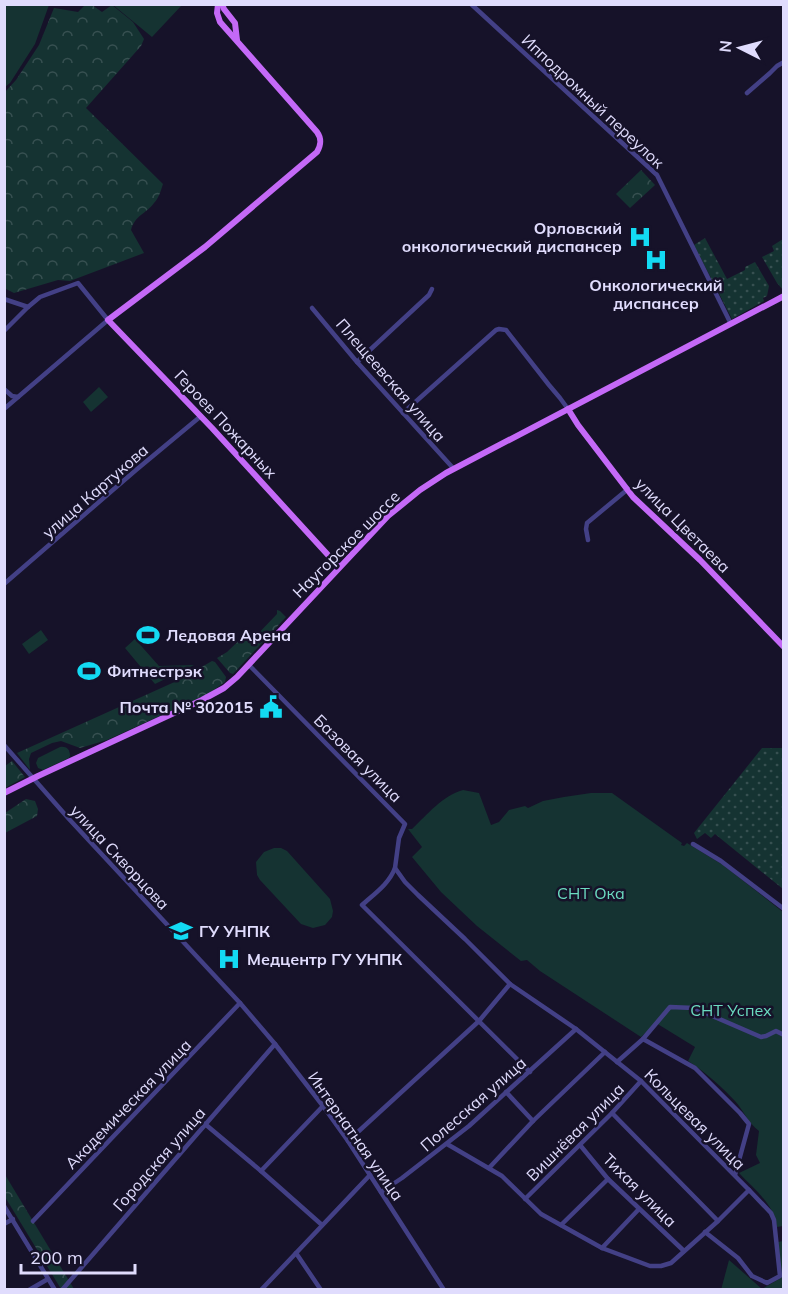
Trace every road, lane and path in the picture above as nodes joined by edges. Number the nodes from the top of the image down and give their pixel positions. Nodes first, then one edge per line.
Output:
1 (220, 4) edge
2 (471, 4) edge
3 (481, 4) edge
4 (476, 9) junction
5 (228, 14) junction
6 (218, 18) junction
7 (236, 26) junction
8 (227, 31) junction
9 (237, 40) junction
10 (783, 62) edge
11 (747, 93) dead end
12 (432, 289) dead end
13 (783, 296) edge
14 (4, 299) edge
15 (28, 307) junction
16 (312, 308) dead end
17 (108, 320) junction
18 (731, 324) junction
19 (4, 331) edge
20 (357, 362) junction
21 (4, 389) edge
22 (18, 397) junction
23 (4, 409) edge
24 (568, 409) junction
25 (403, 413) junction
26 (201, 416) junction
27 (453, 468) junction
28 (627, 489) junction
29 (588, 540) dead end
30 (339, 567) junction
31 (4, 584) edge
32 (783, 647) edge
33 (249, 665) junction
34 (4, 745) edge
35 (33, 778) junction
36 (4, 793) edge
37 (693, 844) dead end
38 (395, 868) junction
39 (783, 909) edge
40 (510, 984) junction
41 (240, 1003) junction
42 (479, 1021) junction
43 (576, 1029) junction
44 (783, 1035) edge
45 (643, 1040) junction
46 (275, 1044) junction
47 (605, 1052) junction
48 (617, 1062) junction
49 (530, 1072) junction
50 (641, 1081) junction
51 (506, 1092) junction
52 (324, 1106) junction
53 (612, 1113) junction
54 (533, 1120) junction
55 (205, 1124) junction
56 (348, 1142) junction
57 (447, 1144) junction
58 (580, 1145) junction
59 (489, 1168) junction
60 (261, 1171) junction
61 (370, 1175) junction
62 (735, 1175) junction
63 (608, 1179) junction
64 (749, 1190) junction
65 (381, 1192) junction
66 (525, 1199) junction
67 (4, 1206) edge
68 (639, 1209) junction
69 (13, 1220) junction
70 (33, 1221) dead end
71 (718, 1221) junction
72 (4, 1224) edge
73 (322, 1225) junction
74 (561, 1225) junction
75 (705, 1232) junction
76 (602, 1248) junction
77 (684, 1251) junction
78 (296, 1253) junction
79 (48, 1279) junction
80 (29, 1290) edge
81 (55, 1290) edge
82 (62, 1290) edge
83 (261, 1290) edge
84 (321, 1290) edge
85 (444, 1290) edge

1 - 5 main road
1 - 6 main road
2 - 4 street, Ипподромный переулок
3 - 4 street
4 - 18 street, Ипподромный переулок
5 - 6 street
5 - 7 main road
6 - 8 main road
7 - 8 street
7 - 9 main road
8 - 9 main road
9 - 17 main road
10 - 11 street
12 - 20 street
13 - 18 main road, Наугорское шоссе
14 - 15 street
15 - 17 street
15 - 19 street
16 - 20 street, Плещеевская улица
17 - 22 street
17 - 26 main road, Героев Пожарных
18 - 24 main road, Наугорское шоссе
20 - 25 street, Плещеевская улица
21 - 22 street
22 - 23 street
24 - 25 street, улица Цветаева
24 - 27 main road, Наугорское шоссе
24 - 28 main road, улица Цветаева
25 - 27 street, Плещеевская улица
26 - 30 main road, Героев Пожарных
26 - 31 street, улица Картукова
27 - 30 main road, Наугорское шоссе
28 - 29 street
28 - 32 main road, улица Цветаева
30 - 33 main road, Наугорское шоссе
33 - 35 main road, Наугорское шоссе
33 - 38 street, Базовая улица
34 - 35 street, улица Скворцова
35 - 36 main road, Наугорское шоссе
35 - 41 street, улица Скворцова
37 - 39 street
38 - 40 street, Кольцевая улица
38 - 42 street
40 - 42 street
40 - 43 street, Кольцевая улица
41 - 46 street, Интернатная улица
41 - 70 street, Академическая улица
42 - 49 street
42 - 56 street
43 - 47 street, Кольцевая улица
43 - 49 street, Полесская улица
44 - 45 street
45 - 48 street
45 - 62 street
46 - 52 street, Интернатная улица
46 - 55 street, Городская улица
47 - 48 street, Кольцевая улица
47 - 54 street
48 - 50 street, Кольцевая улица
49 - 51 street, Полесская улица
50 - 53 street, Вишнёвая улица
50 - 62 street, Кольцевая улица
51 - 54 street
51 - 57 street, Полесская улица
52 - 56 street, Интернатная улица
52 - 60 street
53 - 58 street, Вишнёвая улица
53 - 71 street
54 - 59 street
55 - 60 street
55 - 82 street, Городская улица
56 - 61 street, Интернатная улица
57 - 59 street, Кольцевая улица
57 - 65 street, Полесская улица
58 - 63 street, Тихая улица
58 - 66 street, Вишнёвая улица
59 - 66 street, Кольцевая улица
60 - 73 street
61 - 65 street, Интернатная улица
61 - 73 street
62 - 64 street, Кольцевая улица
63 - 68 street, Тихая улица
63 - 74 street
64 - 71 street, Кольцевая улица
64 - 75 street
65 - 85 street, Интернатная улица
66 - 74 street, Кольцевая улица
67 - 69 street
68 - 76 street
68 - 77 street, Тихая улица
69 - 72 street
69 - 79 street
71 - 75 street, Кольцевая улица
73 - 78 street
74 - 76 street, Кольцевая улица
75 - 77 street, Кольцевая улица
76 - 77 street, Кольцевая улица
78 - 83 street
78 - 84 street
79 - 80 street
79 - 81 street

